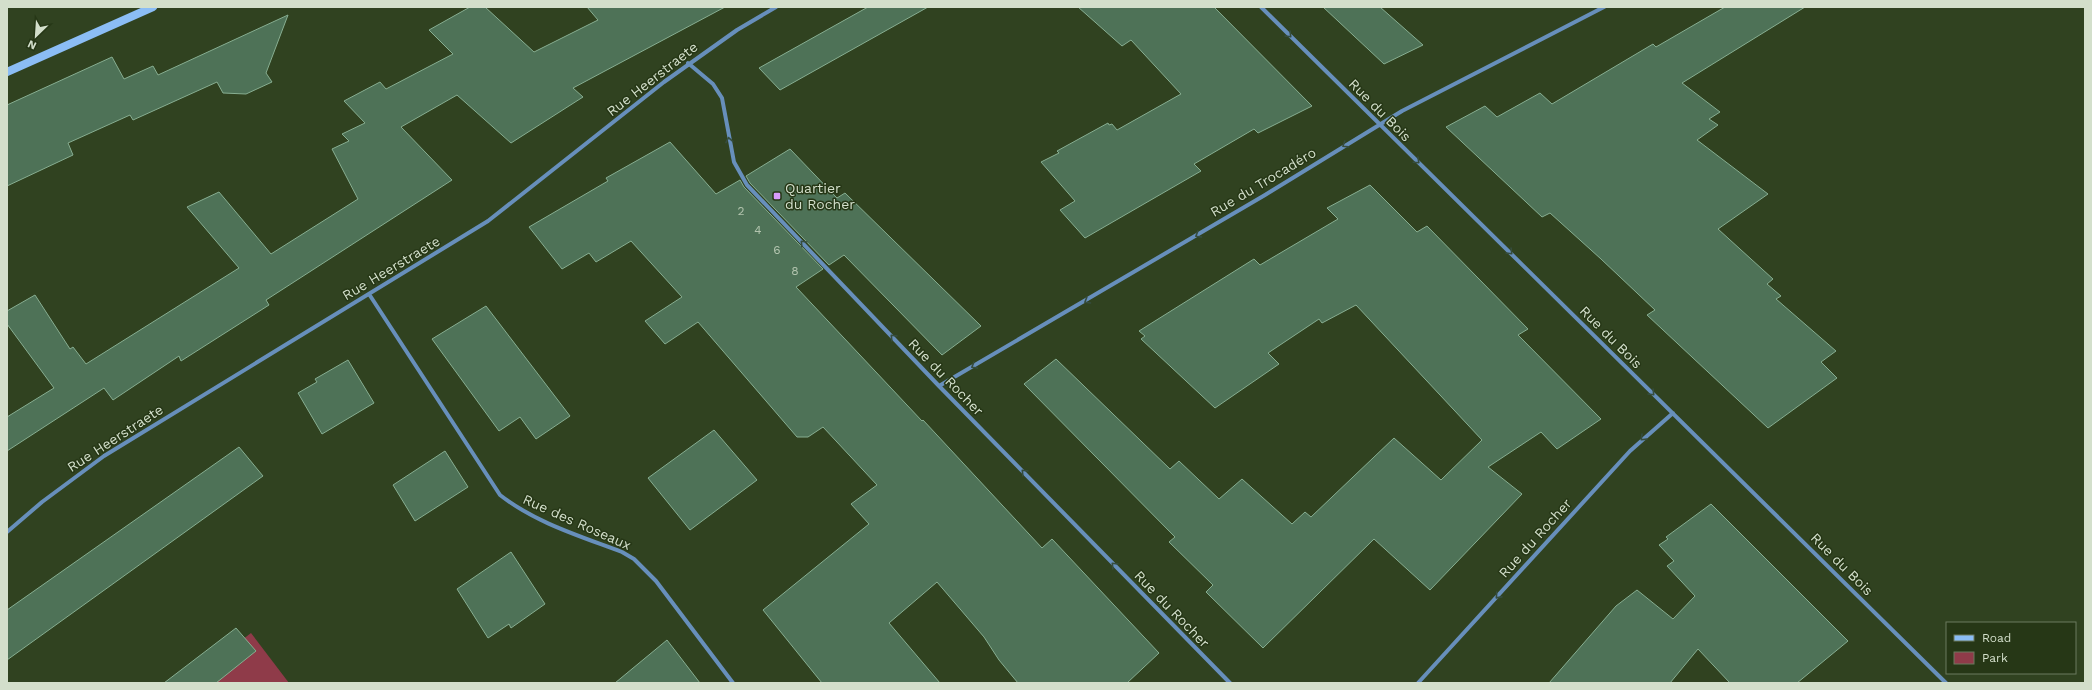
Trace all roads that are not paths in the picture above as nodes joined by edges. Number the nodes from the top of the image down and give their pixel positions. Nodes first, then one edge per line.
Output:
1 (153, 7) edge
2 (776, 7) edge
3 (1261, 7) edge
4 (1604, 7) edge
5 (688, 63) junction
6 (7, 72) edge
7 (1379, 125) junction
8 (369, 294) junction
9 (939, 386) junction
10 (1673, 413) junction
11 (7, 532) edge
12 (733, 683) edge
13 (1230, 683) edge
14 (1418, 683) edge
15 (1946, 683) edge

1 - 6 main road
2 - 5 street, Rue Heerstraete
3 -> 7 street, Rue du Bois
4 - 7 street, Rue du Trocadéro
5 - 8 street, Rue Heerstraete
9 -> 5 street, Rue du Rocher
7 -> 9 street, Rue du Trocadéro
7 -> 10 street, Rue du Bois
8 - 11 street, Rue Heerstraete
8 - 12 street, Rue des Roseaux
13 -> 9 street, Rue du Rocher
10 -> 14 street, Rue du Rocher
10 - 15 street, Rue du Bois

